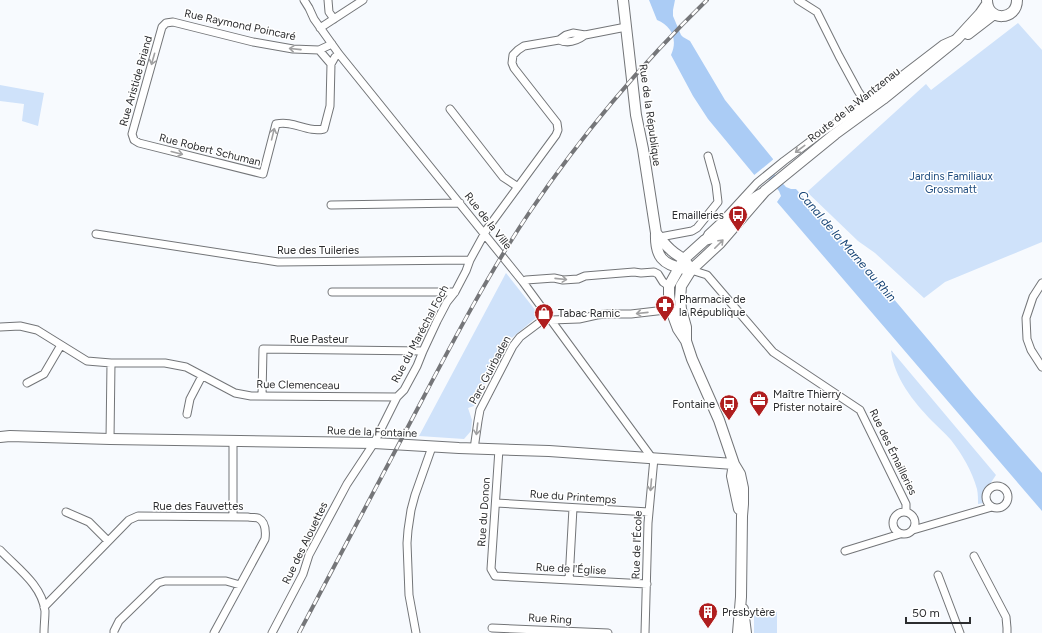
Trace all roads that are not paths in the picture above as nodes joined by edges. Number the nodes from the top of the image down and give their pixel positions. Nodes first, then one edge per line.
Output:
1 (304, 0) edge
2 (328, 0) edge
3 (362, 0) edge
4 (623, 0) edge
5 (798, 0) edge
6 (1017, 0) edge
7 (987, 2) edge
8 (994, 14) junction
9 (334, 19) junction
10 (166, 23) joint
11 (626, 27) junction
12 (320, 28) junction
13 (957, 39) junction
14 (332, 44) junction
15 (319, 50) junction
16 (339, 54) junction
17 (332, 64) junction
18 (866, 103) junction
19 (450, 110) dead end
20 (139, 144) joint
21 (708, 156) dead end
22 (518, 187) junction
23 (763, 193) junction
24 (460, 203) junction
25 (331, 205) dead end
26 (96, 234) dead end
27 (484, 234) junction
28 (658, 235) junction
29 (705, 240) junction
30 (684, 259) junction
31 (470, 260) junction
32 (679, 268) junction
33 (691, 270) junction
34 (523, 282) junction
35 (1042, 283) edge
36 (669, 286) junction
37 (332, 292) dead end
38 (455, 292) junction
39 (676, 309) junction
40 (549, 318) junction
41 (0, 327) edge
42 (61, 345) junction
43 (423, 351) junction
44 (111, 363) junction
45 (1042, 367) edge
46 (202, 376) junction
47 (27, 384) dead end
48 (262, 396) junction
49 (397, 397) junction
50 (187, 414) dead end
51 (3, 435) edge
52 (110, 439) junction
53 (233, 440) junction
54 (374, 443) junction
55 (432, 447) junction
56 (474, 448) junction
57 (499, 449) junction
58 (653, 458) junction
59 (734, 464) junction
60 (496, 503) junction
61 (992, 507) dead end
62 (573, 508) junction
63 (906, 511) junction
64 (66, 512) dead end
65 (649, 512) junction
66 (233, 517) junction
67 (913, 530) junction
68 (900, 534) junction
69 (108, 541) junction
70 (0, 550) edge
71 (845, 551) dead end
72 (974, 556) dead end
73 (938, 575) dead end
74 (495, 576) joint
75 (569, 580) junction
76 (647, 584) junction
77 (240, 585) junction
78 (741, 597) junction
79 (44, 607) junction
80 (492, 628) dead end
81 (44, 633) edge
82 (114, 633) edge
83 (214, 633) edge
84 (272, 633) edge
85 (416, 633) edge
86 (608, 633) edge
87 (646, 633) edge
88 (738, 633) edge
89 (746, 633) edge
90 (960, 633) edge
91 (1007, 633) edge

1 - 12 street, Rue de la Ville
2 - 9 street
3 - 9 street
4 - 11 main road, Rue de la République
5 - 18 street
6 - 8 main road
7 - 8 main road, Route de la Wantzenau
7 - 13 main road, Route de la Wantzenau
8 - 13 main road, Route de la Wantzenau
9 - 12 street
15 -> 10 street, Rue Raymond Poincaré
10 -> 20 street, Rue Aristide Briand
11 - 22 street, Rue du Maréchal Foch
11 - 28 main road, Rue de la République
12 - 14 street, Rue de la Ville
13 - 18 street, Route de la Wantzenau
13 - 23 main road, Route de la Wantzenau
14 - 15 street, Rue Raymond Poincaré
14 - 16 street, Rue de la Ville
15 - 17 street
16 - 17 street
16 - 24 street, Rue de la Ville
20 -> 17 street, Rue Robert Schuman
18 -> 29 street, Route de la Wantzenau
19 - 22 street
21 - 28 street
22 - 27 street, Rue du Maréchal Foch
23 - 29 main road, Route de la Wantzenau
33 -> 23 main road, Route de la Wantzenau
24 - 25 street
24 - 27 street, Rue de la Ville
26 - 31 street, Rue des Tuileries
27 - 31 street, Rue du Maréchal Foch
27 - 34 street, Rue de la Ville
28 - 30 main road
28 - 32 main road, Rue de la République
29 - 30 main road, Route de la Wantzenau
30 - 32 main road
30 - 33 main road
31 - 38 street, Rue du Maréchal Foch
32 - 33 main road, Rue de la République
32 - 36 main road
33 - 39 main road
33 - 63 street, Rue des Émailleries
34 -> 36 street
34 - 40 street, Rue de la Ville
35 - 45 street
36 - 39 main road
37 - 38 street
38 - 43 street, Rue du Maréchal Foch
39 -> 40 street
39 - 59 main road
40 -> 56 street, Parc Guirbaden
40 - 58 street, Rue de la Ville
41 - 42 street, Rue Clemenceau
42 - 44 street, Rue Clemenceau
42 - 47 street
43 - 48 street, Rue Pasteur
43 - 49 street, Rue du Maréchal Foch
44 - 46 street, Rue Clemenceau
44 - 52 street
46 - 48 street, Rue Clemenceau
46 - 50 street
48 - 49 street, Rue Clemenceau
49 - 54 street, Rue du Maréchal Foch
51 - 52 main road, Rue de la Fontaine
52 - 53 main road, Rue de la Fontaine
53 - 54 main road, Rue de la Fontaine
53 - 66 street
54 - 55 main road, Rue de la Fontaine
54 - 84 street, Rue des Alouettes
55 - 56 main road, Rue de la Fontaine
55 - 85 street
56 - 57 main road, Rue de la Fontaine
57 - 58 main road, Rue de la Fontaine
57 - 60 street, Rue du Donon
58 - 59 main road, Rue de la Fontaine
58 -> 65 street, Rue de l'École
59 - 78 main road
60 - 62 street, Rue du Printemps
60 - 74 street, Rue du Donon
61 - 67 street
62 - 65 street, Rue du Printemps
62 - 75 street
63 - 67 street, Rue des Émailleries
63 - 68 street, Rue des Émailleries
64 - 69 street
65 - 76 street, Rue de l'École
66 - 69 street, Rue des Fauvettes
66 - 77 street, Rue des Fauvettes
67 - 68 street
68 - 71 street
69 - 79 street, Rue des Fauvettes
70 - 79 street
72 - 91 street
73 - 90 street
74 - 75 street, Rue de l'Église
75 - 76 street, Rue de l'Église
76 - 87 street, Rue de l'École
77 - 82 street
77 - 83 street, Rue des Fauvettes
78 - 88 main road
78 - 89 main road
79 - 81 street
80 - 86 street, Rue Ring

